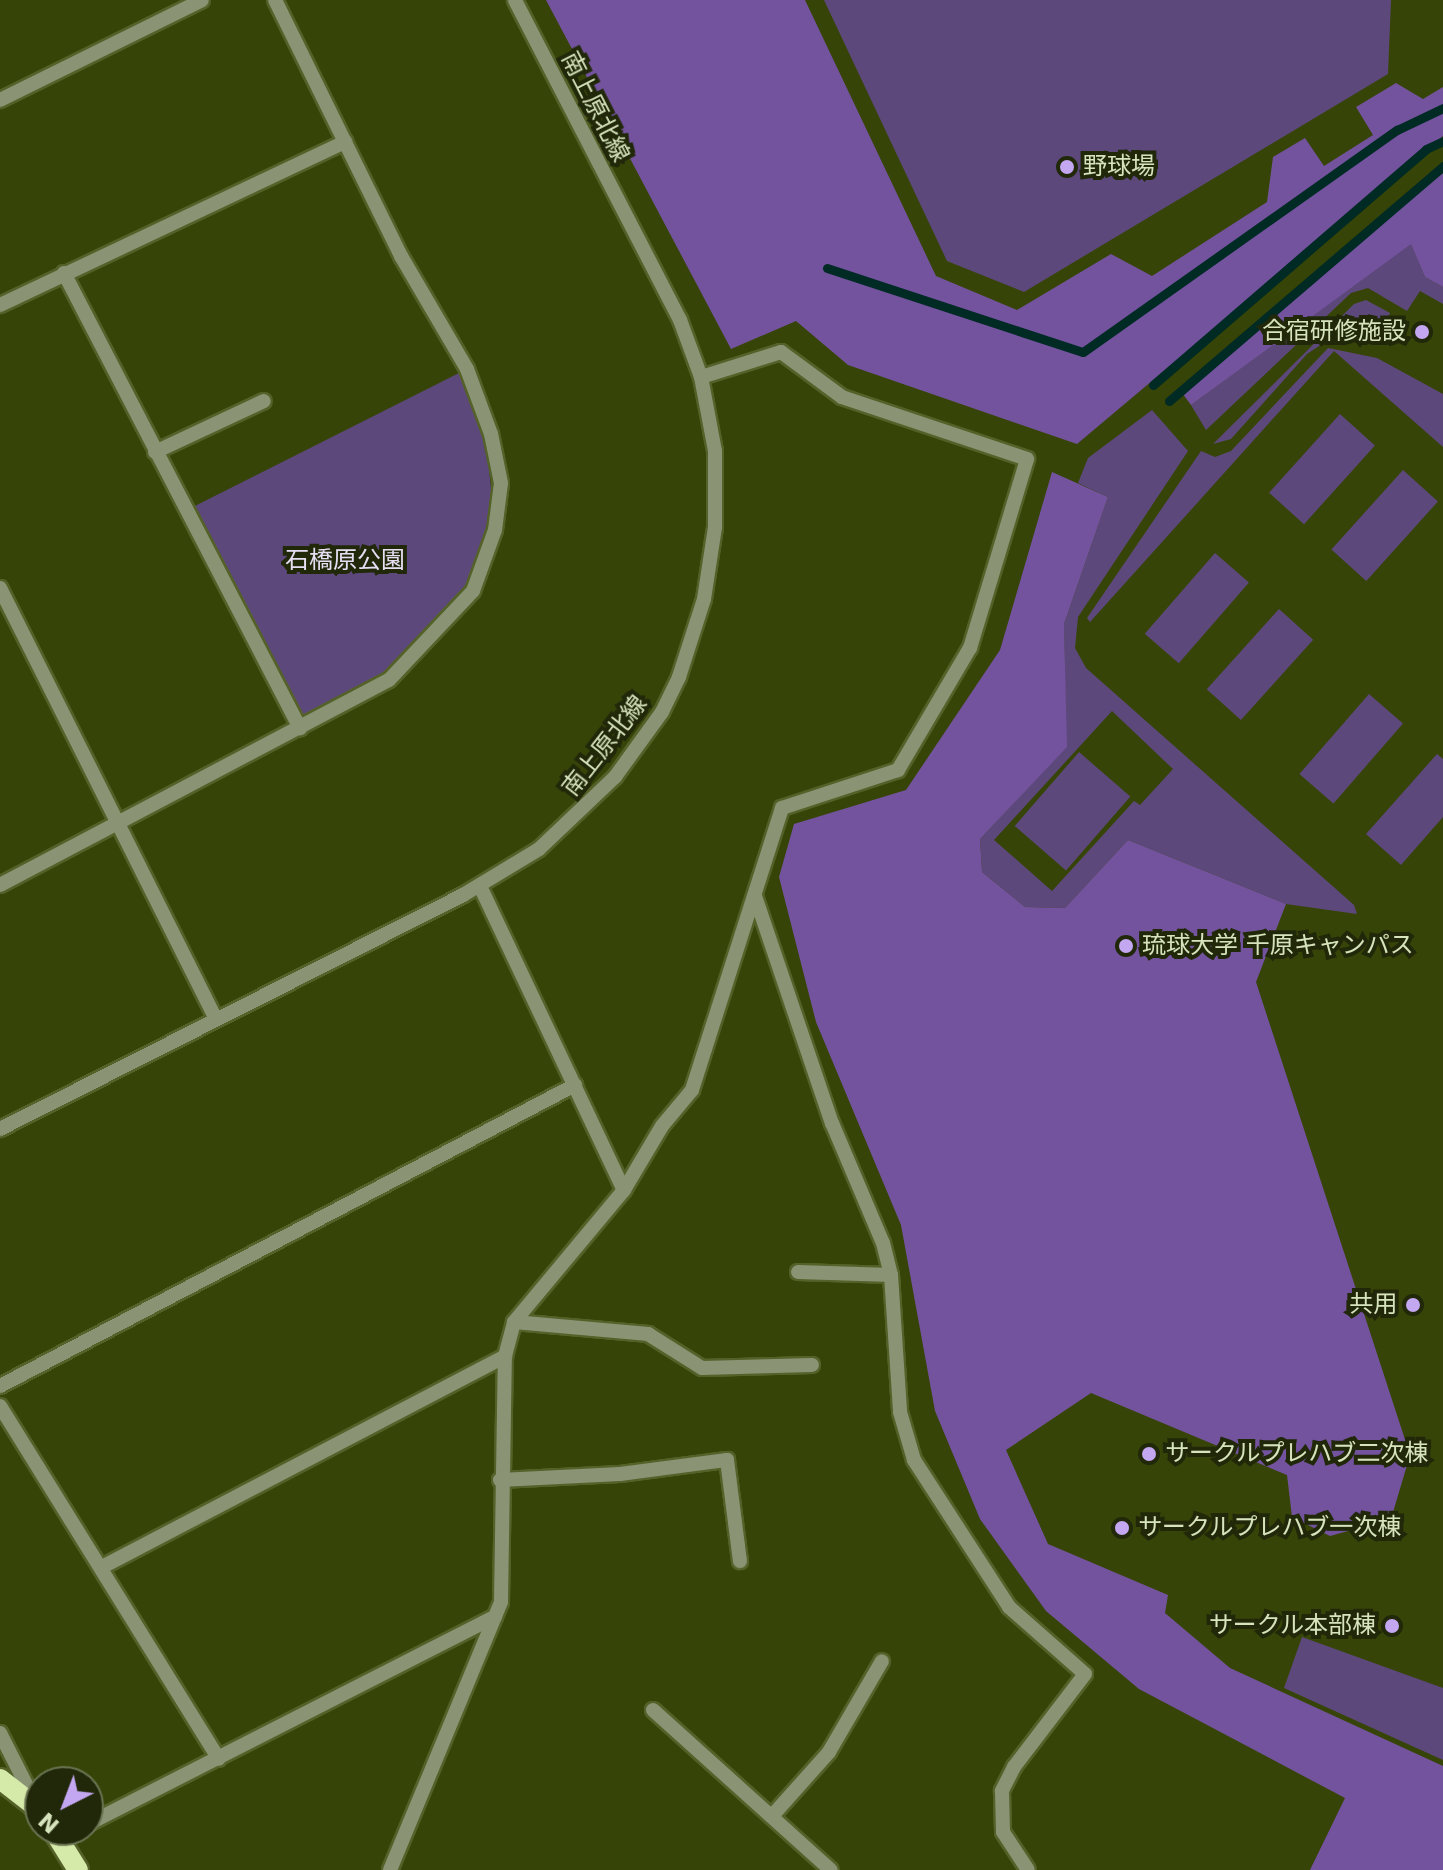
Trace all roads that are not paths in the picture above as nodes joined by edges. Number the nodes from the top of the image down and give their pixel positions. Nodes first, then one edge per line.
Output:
1 (202, 0) edge
2 (275, 0) edge
3 (515, 0) edge
4 (0, 100) edge
5 (345, 142) junction
6 (64, 273) junction
7 (0, 305) edge
8 (701, 377) junction
9 (264, 401) dead end
10 (155, 452) junction
11 (0, 588) edge
12 (300, 728) junction
13 (117, 827) junction
14 (0, 885) edge
15 (480, 886) junction
16 (755, 896) junction
17 (216, 1019) junction
18 (575, 1085) junction
19 (0, 1129) edge
20 (624, 1190) junction
21 (798, 1272) dead end
22 (891, 1275) junction
23 (514, 1322) junction
24 (505, 1356) junction
25 (812, 1365) dead end
26 (0, 1386) edge
27 (0, 1406) edge
28 (500, 1480) junction
29 (740, 1561) dead end
30 (102, 1567) junction
31 (495, 1617) junction
32 (882, 1661) dead end
33 (653, 1710) dead end
34 (0, 1733) edge
35 (219, 1759) junction
36 (0, 1779) edge
37 (24, 1780) edge
38 (24, 1797) edge
39 (104, 1816) edge
40 (772, 1816) junction
41 (68, 1846) edge
42 (824, 1868) edge
43 (78, 1870) edge
44 (390, 1870) edge
45 (1028, 1870) edge

1 - 4 street
2 - 5 street
3 - 8 street, 南上原北線
5 - 6 street
5 - 12 street
6 - 7 street
6 - 10 street
8 - 15 street, 南上原北線
8 - 16 street
9 - 10 street
10 - 12 street
11 - 13 street
12 - 13 street
13 - 14 street
13 - 17 street
15 - 17 street, 南上原北線
15 - 18 street
16 - 20 street
16 - 22 street
17 - 19 street, 南上原北線
18 - 20 street
18 - 26 street
20 - 23 street
21 - 22 street
22 - 45 street
23 - 24 street
23 - 25 street
24 - 28 street
24 - 30 street
27 - 30 street
28 - 29 street
28 - 31 street
30 - 35 street
31 - 35 street
31 - 44 street
32 - 40 street
33 - 40 street
34 - 37 street
35 - 39 street
36 - 38 main road
40 - 42 street
41 - 43 main road

